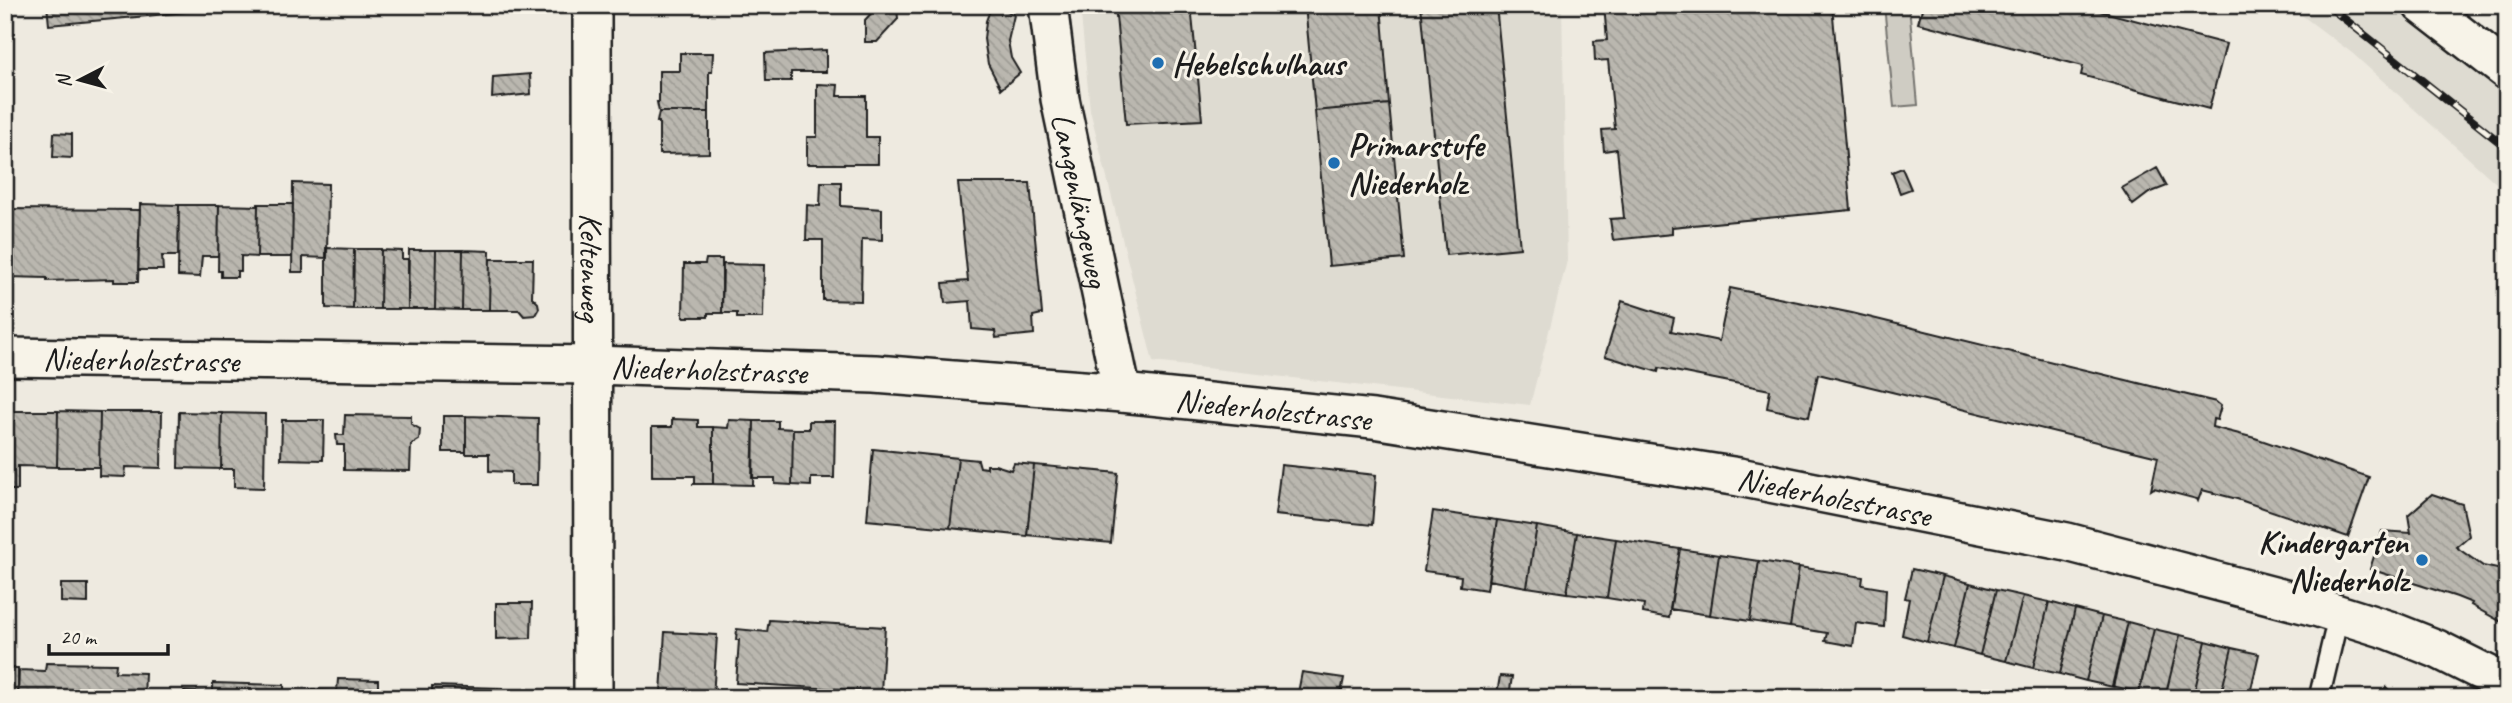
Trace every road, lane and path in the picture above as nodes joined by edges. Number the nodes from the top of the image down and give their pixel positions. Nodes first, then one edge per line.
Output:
1 (592, 5) edge
2 (1048, 5) edge
3 (2422, 5) edge
4 (2507, 71) edge
5 (5, 357) edge
6 (593, 365) junction
7 (1122, 393) junction
8 (2339, 614) junction
9 (2507, 688) edge
10 (593, 698) edge
11 (2319, 698) edge

1 - 6 street, Keltenweg
2 - 7 street, Langenlängeweg
3 - 4 street
5 - 6 street, Niederholzstrasse
6 - 7 street, Niederholzstrasse
6 - 10 street, Keltenweg
7 - 8 street, Niederholzstrasse
8 - 9 street, Niederholzstrasse
8 - 11 lane

